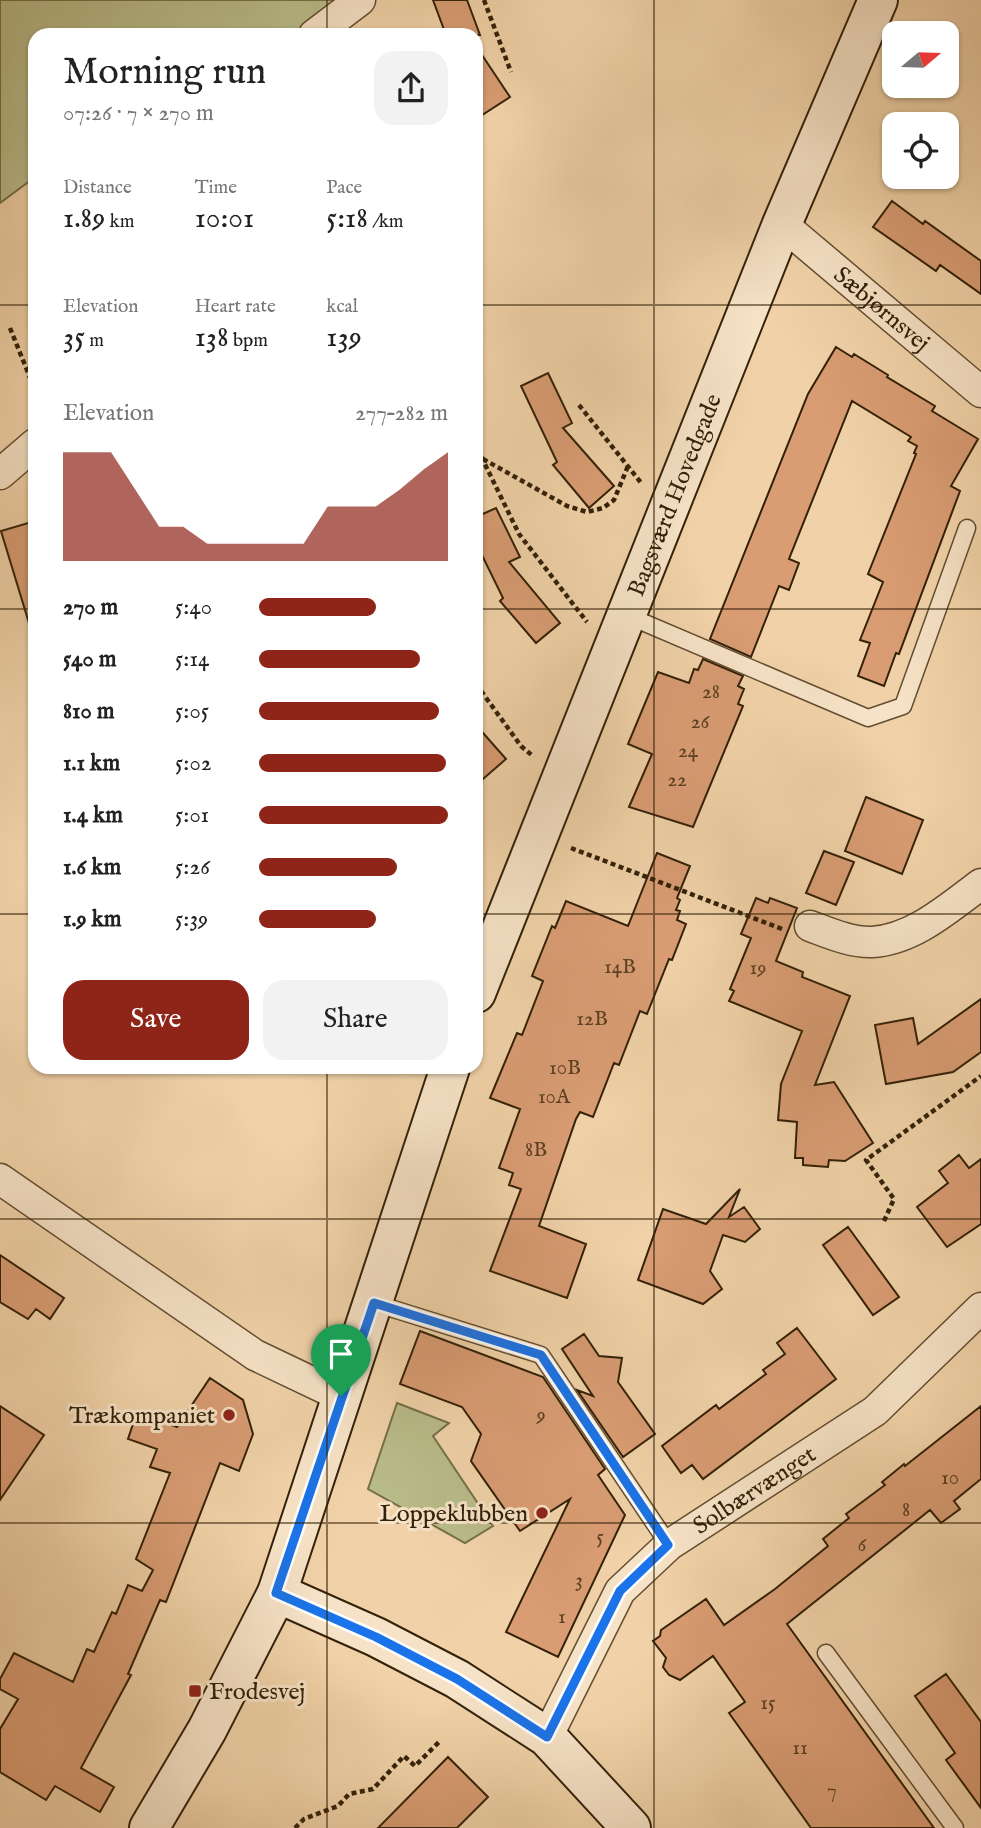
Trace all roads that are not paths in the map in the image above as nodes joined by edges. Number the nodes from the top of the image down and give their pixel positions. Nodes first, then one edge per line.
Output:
1 (360, 0) edge
2 (878, 0) edge
3 (323, 28) edge
4 (782, 224) junction
5 (981, 392) edge
6 (28, 449) edge
7 (0, 474) edge
8 (967, 528) dead end
9 (620, 628) junction
10 (981, 884) edge
11 (810, 926) road end
12 (483, 975) edge
13 (448, 1074) edge
14 (0, 1179) edge
15 (374, 1303) junction
16 (981, 1308) edge
17 (341, 1396) junction
18 (668, 1545) junction
19 (276, 1593) junction
20 (826, 1653) dead end
21 (547, 1737) junction
22 (149, 1828) edge
23 (631, 1828) edge
24 (955, 1828) edge

1 - 3 street
2 - 4 street, Bagsværd Hovedgade
4 - 5 street, Sæbjørnsvej
4 - 9 street, Bagsværd Hovedgade
6 - 7 street
8 - 9 lane
9 - 12 street, Bagsværd Hovedgade
10 - 11 street
13 - 15 street
14 - 17 street
15 - 17 street
15 - 18 lane
16 - 18 street, Solbærvænget
17 - 19 street
18 - 21 street, Solbærvænget
19 - 21 street
19 - 22 street
20 - 24 lane
21 - 23 street

